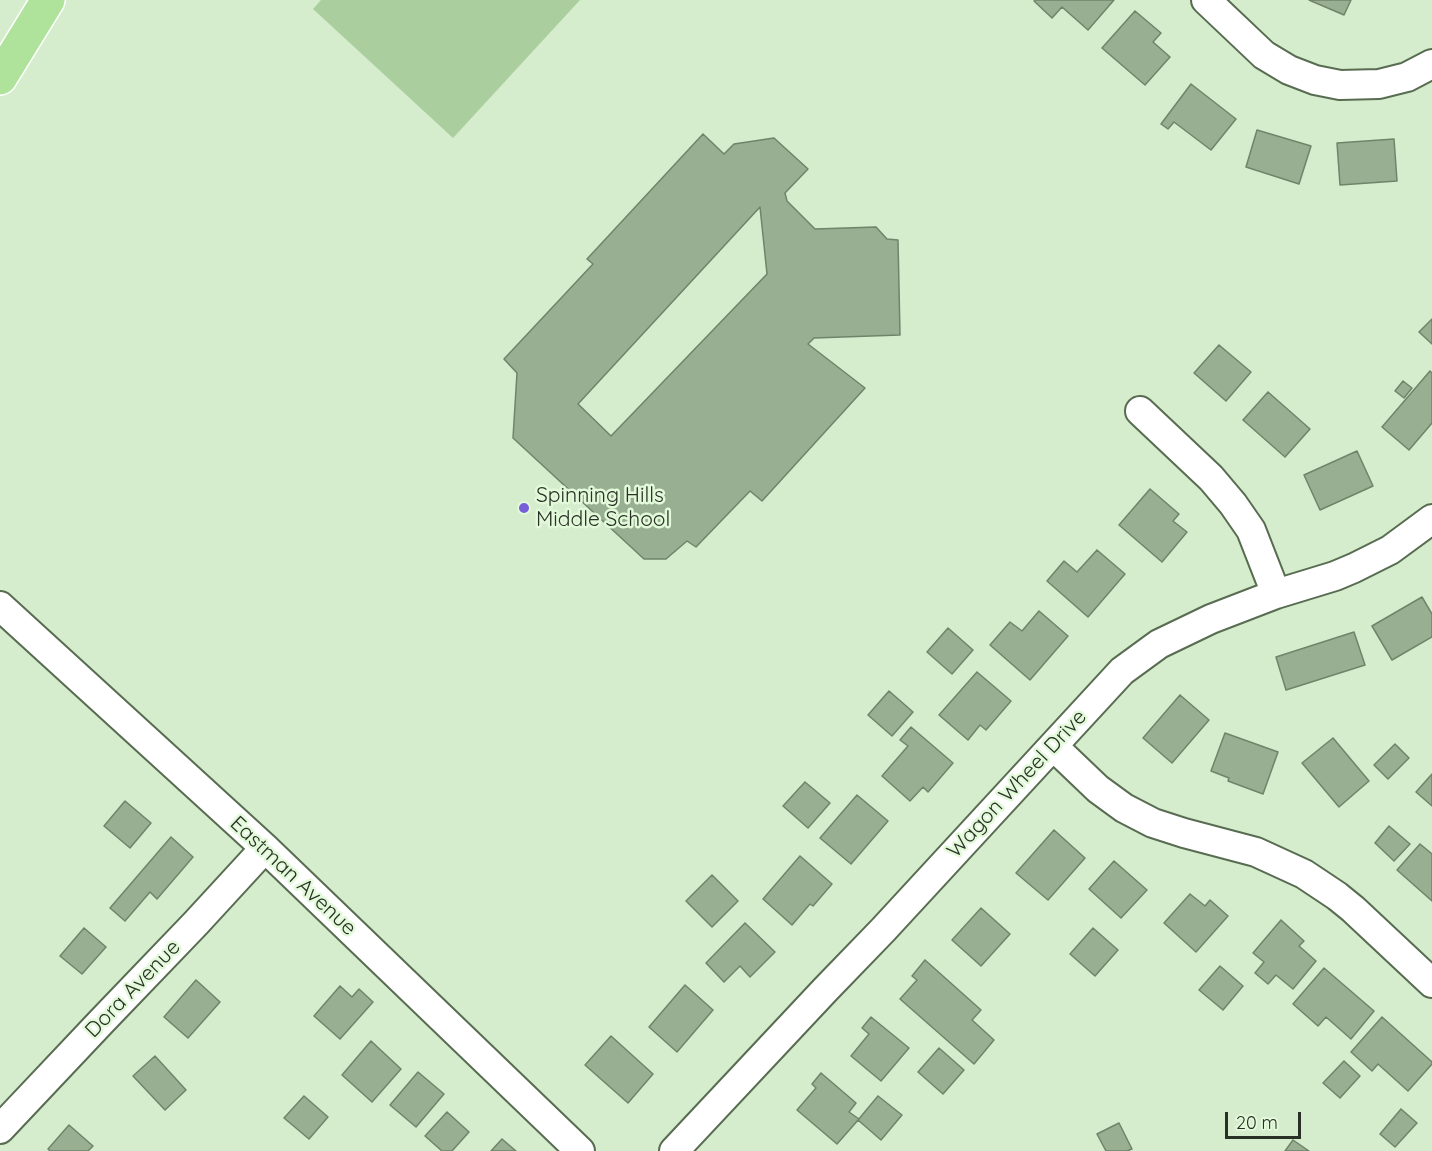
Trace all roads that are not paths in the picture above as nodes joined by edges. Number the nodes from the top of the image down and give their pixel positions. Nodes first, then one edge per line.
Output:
1 (48, 0) edge
2 (1206, 0) edge
3 (1432, 64) edge
4 (0, 78) edge
5 (1140, 411) dead end
6 (1432, 519) edge
7 (1276, 594) junction
8 (0, 606) edge
9 (1053, 746) junction
10 (265, 849) junction
11 (1432, 982) edge
12 (0, 1130) edge
13 (580, 1151) edge
14 (674, 1151) edge

1 - 4 main road
2 - 3 street
5 - 7 street
6 - 7 street, Wagon Wheel Drive
7 - 9 street, Wagon Wheel Drive
8 - 10 street, Eastman Avenue
9 - 11 street
9 - 14 street, Wagon Wheel Drive
10 - 12 street, Dora Avenue
10 - 13 street, Eastman Avenue

